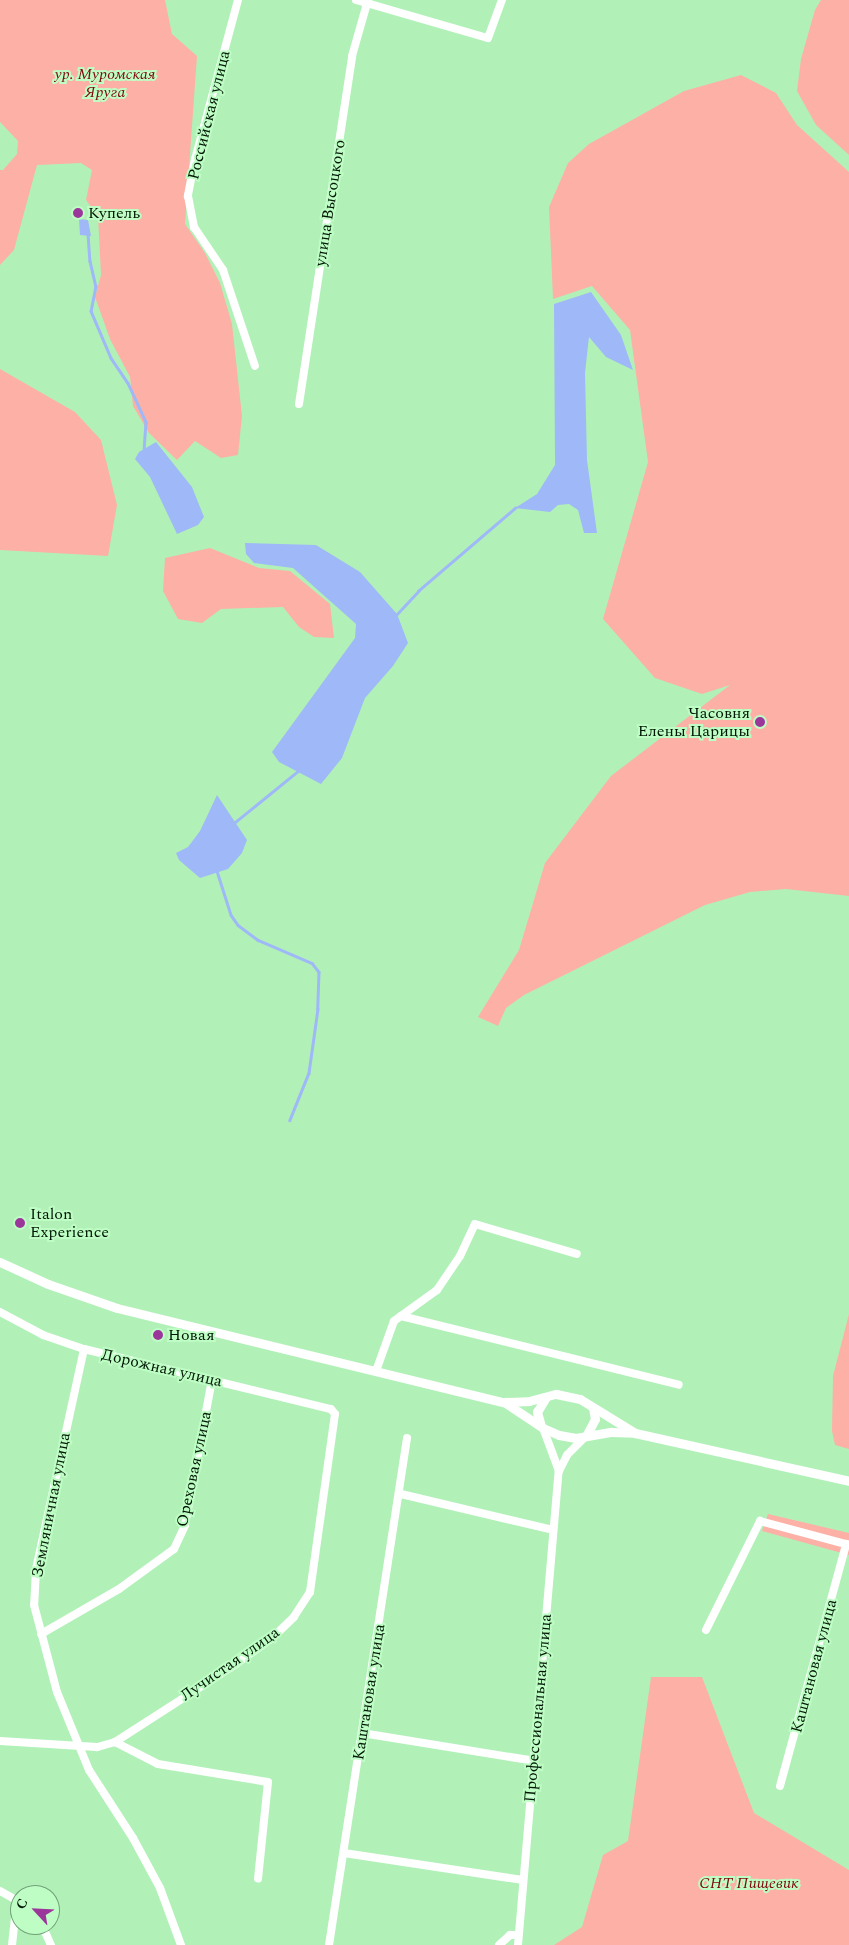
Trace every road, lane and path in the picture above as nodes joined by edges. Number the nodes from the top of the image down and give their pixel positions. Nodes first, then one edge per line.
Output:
1 (238, 0) edge
2 (356, 0) edge
3 (502, 0) edge
4 (368, 1) edge
5 (255, 366) dead end
6 (299, 404) dead end
7 (577, 1254) dead end
8 (0, 1262) edge
9 (0, 1312) edge
10 (401, 1316) junction
11 (84, 1349) junction
12 (376, 1371) junction
13 (212, 1380) junction
14 (679, 1385) dead end
15 (547, 1397) junction
16 (504, 1402) junction
17 (593, 1408) junction
18 (330, 1409) joint
19 (543, 1428) junction
20 (635, 1433) junction
21 (586, 1436) junction
22 (407, 1438) dead end
23 (559, 1471) junction
24 (849, 1481) edge
25 (401, 1494) junction
26 (553, 1530) junction
27 (848, 1545) edge
28 (706, 1630) dead end
29 (41, 1634) junction
30 (362, 1733) junction
31 (0, 1741) edge
32 (115, 1742) junction
33 (79, 1746) junction
34 (534, 1761) junction
35 (780, 1786) dead end
36 (344, 1853) junction
37 (258, 1878) dead end
38 (523, 1880) junction
39 (518, 1935) junction
40 (181, 1945) edge
41 (329, 1945) edge
42 (499, 1945) edge
43 (518, 1945) edge

1 - 5 street, Российская улица
2 - 4 street
3 - 4 street
4 - 6 street, улица Высоцкого
7 - 10 street
8 - 12 main road
9 - 11 street, Дорожная улица
10 - 12 street
10 - 14 street
11 - 13 street, Дорожная улица
11 - 29 street, Земляничная улица
12 - 16 main road
13 - 18 street, Дорожная улица
13 - 29 street, Ореховая улица
15 - 16 main road
15 - 17 main road
15 - 19 main road
16 - 19 main road
17 - 20 main road
17 - 21 main road
18 - 32 street, Лучистая улица
19 - 21 main road
19 - 23 street
20 - 21 main road
20 - 24 main road
21 - 23 street
22 - 25 street, Каштановая улица
23 - 26 street, Профессиональная улица
25 - 26 street
25 - 30 street, Каштановая улица
26 - 34 street, Профессиональная улица
27 - 28 street
27 - 35 street, Каштановая улица
29 - 33 street, Земляничная улица
30 - 34 street
30 - 36 street, Каштановая улица
31 - 33 street, Лучистая улица
32 - 33 street, Лучистая улица
32 - 37 street
33 - 40 street, Земляничная улица
34 - 38 street, Профессиональная улица
36 - 38 street
36 - 41 street, Каштановая улица
38 - 39 street, Профессиональная улица
39 - 42 street
39 - 43 street, Профессиональная улица

